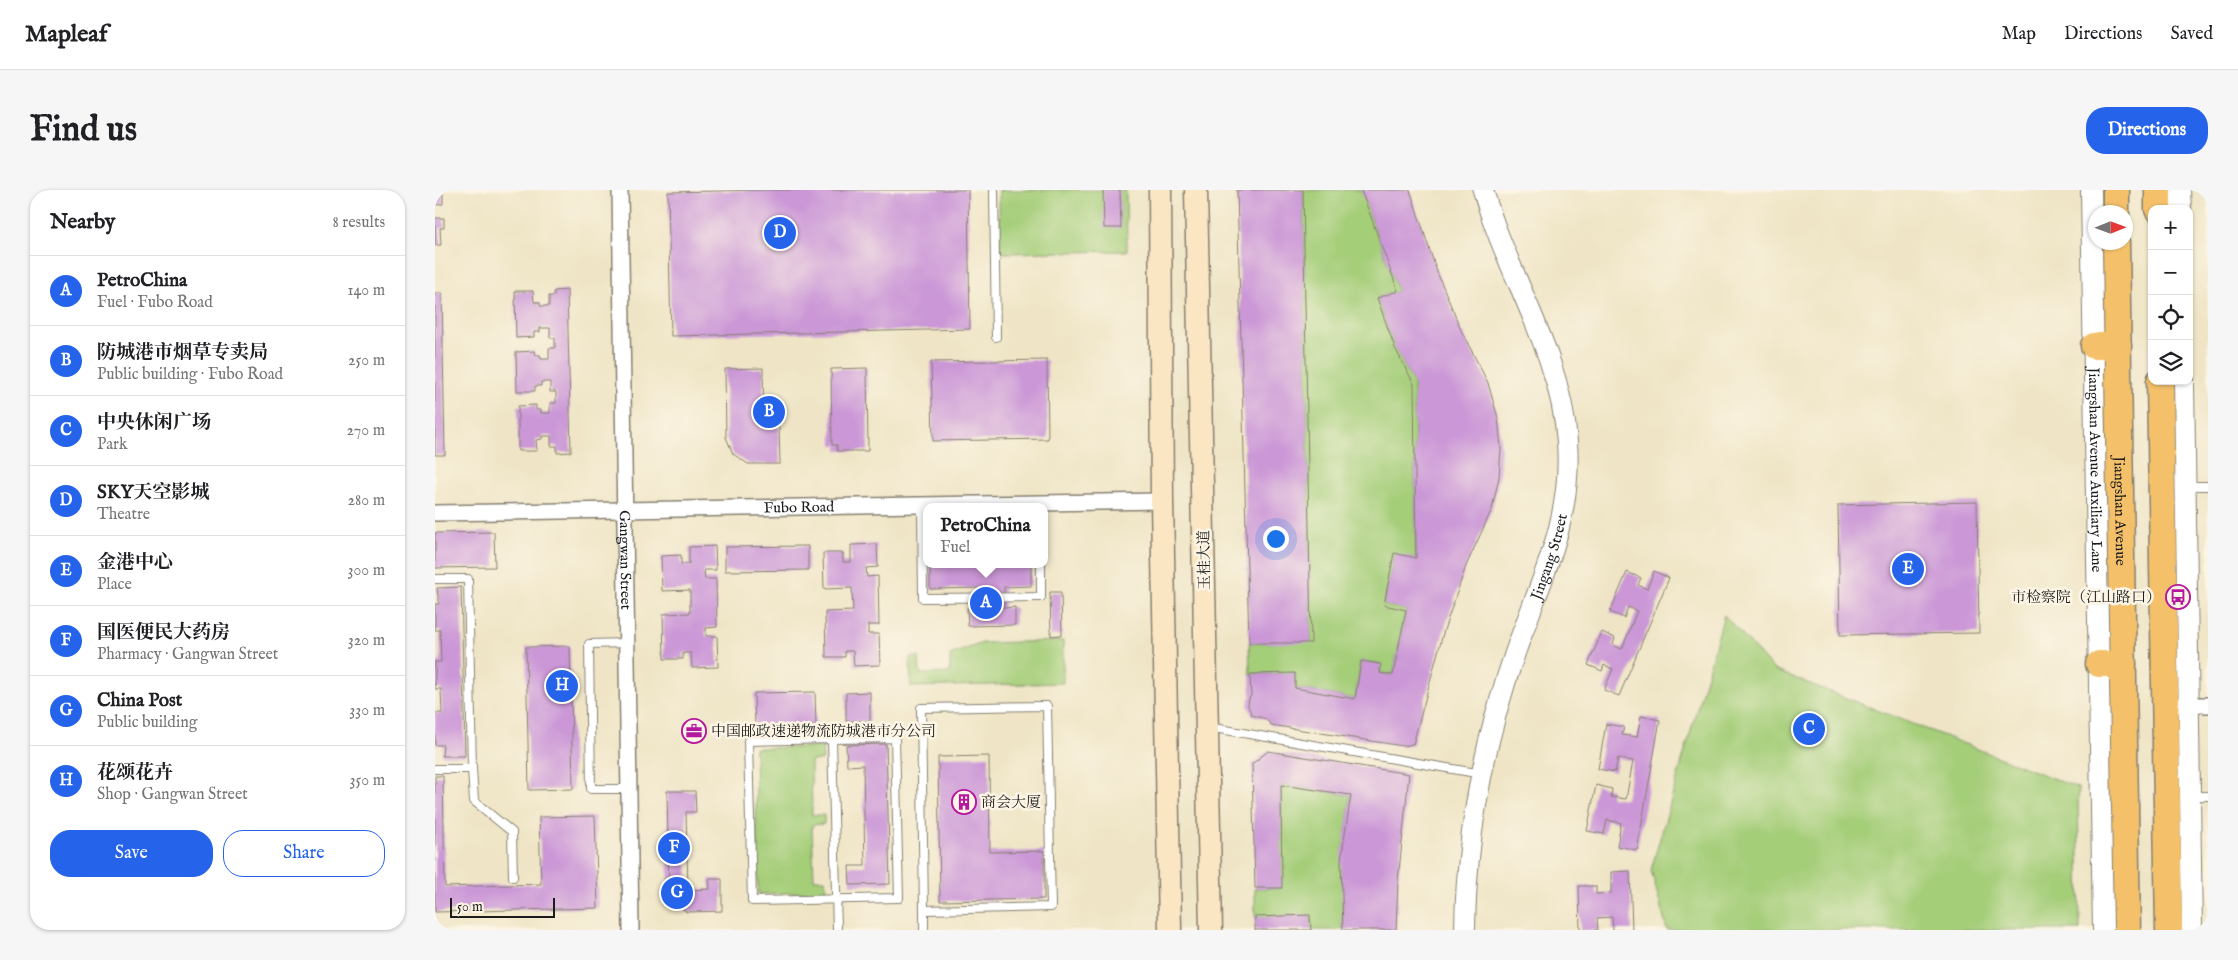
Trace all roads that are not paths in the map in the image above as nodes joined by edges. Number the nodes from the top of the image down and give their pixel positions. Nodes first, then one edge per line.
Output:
1 (620, 190) edge
2 (993, 190) edge
3 (1160, 190) edge
4 (1196, 190) edge
5 (1483, 190) edge
6 (2091, 190) edge
7 (2157, 190) edge
8 (2177, 201) edge
9 (2116, 250) edge
10 (996, 337) dead end
11 (2106, 346) junction
12 (2184, 385) edge
13 (2163, 389) edge
14 (2185, 486) junction
15 (2208, 486) edge
16 (1162, 501) junction
17 (1048, 505) edge
18 (922, 506) joint
19 (626, 511) junction
20 (435, 513) edge
21 (1041, 568) edge
22 (435, 579) edge
23 (628, 643) junction
24 (2111, 664) junction
25 (2187, 705) edge
26 (1207, 727) junction
27 (833, 739) junction
28 (472, 768) junction
29 (435, 769) edge
30 (1482, 774) junction
31 (629, 788) junction
32 (2199, 796) edge
33 (513, 877) dead end
34 (837, 899) junction
35 (924, 910) junction
36 (631, 930) edge
37 (837, 930) edge
38 (924, 930) edge
39 (1170, 930) edge
40 (1211, 930) edge
41 (1465, 930) edge
42 (2103, 930) edge
43 (2127, 930) edge
44 (2169, 930) edge
45 (2192, 930) edge

1 - 19 street, Gangwan Street
2 - 10 lane
3 - 16 main road
4 - 26 main road, 玉桂大道
5 - 30 street, Jingang Street
6 - 11 street, Jiangshan Avenue Auxiliary Lane
7 - 8 highway
9 - 11 highway, Jiangshan Avenue
11 - 24 highway, Jiangshan Avenue
12 - 14 street
13 - 25 highway
14 - 15 lane
14 - 25 street
16 - 17 street, Fubo Road
16 - 39 main road
18 - 19 street, Fubo Road
18 - 21 lane
19 - 20 street, Fubo Road
19 - 23 street, Gangwan Street
22 - 28 lane
23 - 31 street, Gangwan Street
23 - 31 lane
24 - 42 street
24 - 43 highway, Jiangshan Avenue
25 - 32 street
25 - 44 highway
26 - 30 lane
26 - 40 main road, 玉桂大道
27 - 34 lane
27 - 34 lane
27 - 34 lane
28 - 29 lane
28 - 33 lane
30 - 41 street, Jingang Street
31 - 36 street, Gangwan Street
32 - 45 street
34 - 37 lane
35 - 35 lane
35 - 38 lane

